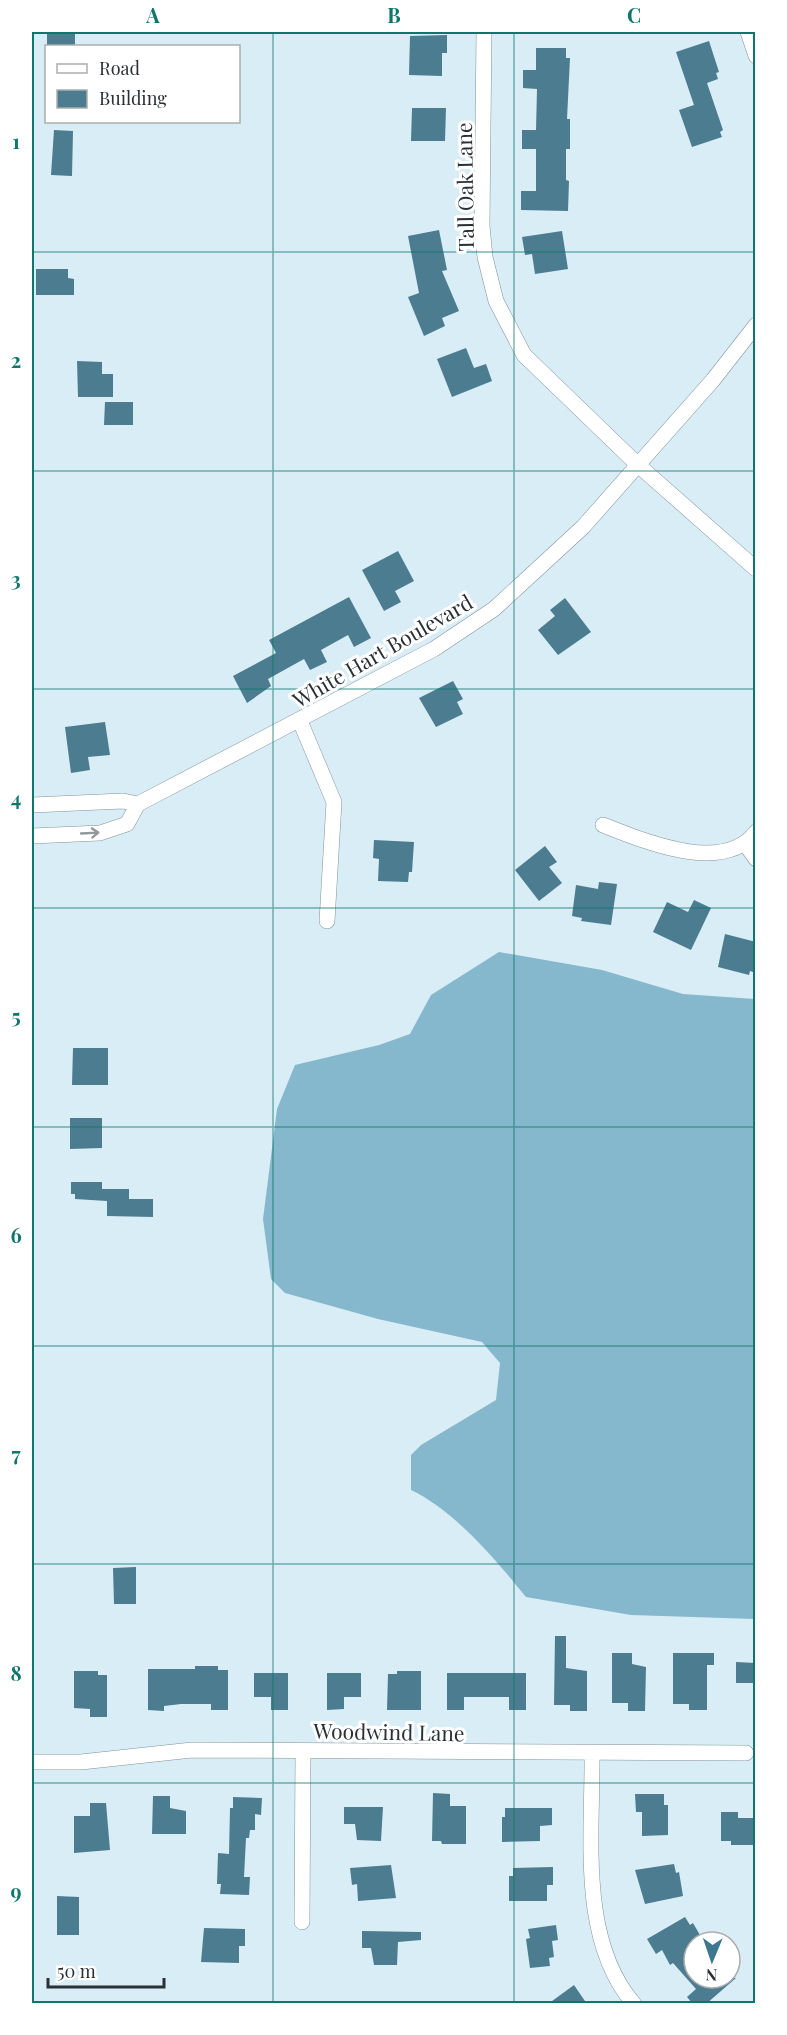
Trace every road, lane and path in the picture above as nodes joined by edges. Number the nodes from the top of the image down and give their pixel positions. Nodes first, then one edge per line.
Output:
1 (484, 32) edge
2 (748, 32) edge
3 (756, 56) edge
4 (756, 325) edge
5 (638, 465) junction
6 (756, 569) edge
7 (300, 721) junction
8 (138, 804) junction
9 (32, 805) edge
10 (603, 825) dead end
11 (32, 836) edge
12 (751, 838) edge
13 (756, 859) edge
14 (327, 921) dead end
15 (303, 1751) junction
16 (746, 1753) dead end
17 (592, 1754) junction
18 (32, 1762) edge
19 (302, 1922) dead end
20 (634, 2004) edge

1 - 5 street, Tall Oak Lane
2 - 3 street
4 - 5 street, White Hart Boulevard
5 - 6 street, Tall Oak Lane
5 - 7 street, White Hart Boulevard
7 - 8 street, White Hart Boulevard
7 - 14 street
8 - 9 street
11 -> 8 street, White Hart Boulevard
10 - 12 street
12 - 13 street
15 - 17 street, Woodwind Lane
15 - 18 street, Woodwind Lane
15 - 19 street
16 - 17 street, Woodwind Lane
17 - 20 street

